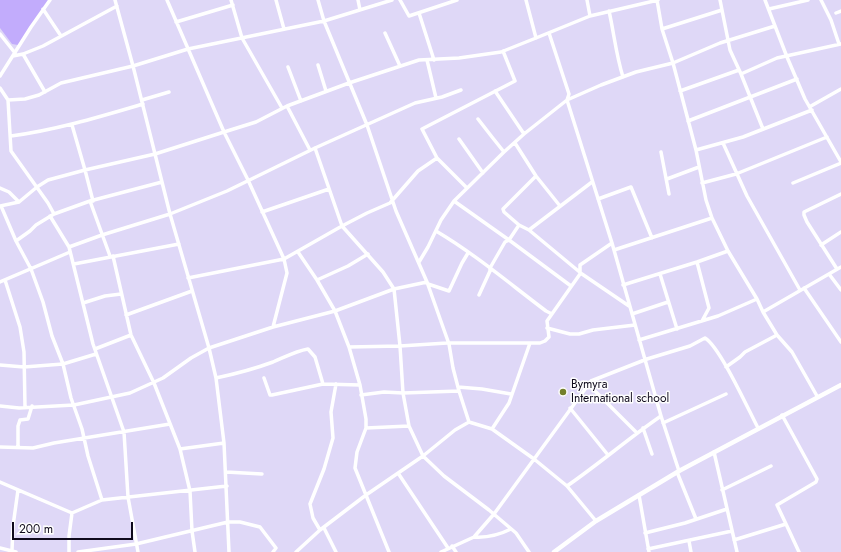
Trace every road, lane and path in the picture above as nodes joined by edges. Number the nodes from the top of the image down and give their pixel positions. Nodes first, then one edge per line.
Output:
1 (50, 0) edge
2 (115, 0) edge
3 (167, 0) edge
4 (231, 0) edge
5 (276, 0) edge
6 (318, 0) edge
7 (358, 0) edge
8 (392, 0) edge
9 (400, 0) edge
10 (457, 0) edge
11 (526, 0) edge
12 (587, 0) edge
13 (657, 0) edge
14 (720, 0) edge
15 (765, 0) edge
16 (808, 0) edge
17 (821, 0) edge
18 (233, 5) junction
19 (117, 6) junction
20 (43, 9) junction
21 (769, 9) junction
22 (360, 10) junction
23 (722, 10) junction
24 (609, 11) junction
25 (841, 11) edge
26 (419, 13) junction
27 (836, 13) dead end
28 (590, 16) junction
29 (324, 21) junction
30 (176, 22) junction
31 (775, 26) junction
32 (284, 29) junction
33 (662, 29) junction
34 (385, 33) dead end
35 (549, 33) junction
36 (0, 34) edge
37 (61, 36) junction
38 (242, 38) junction
39 (536, 38) junction
40 (728, 40) junction
41 (840, 44) edge
42 (188, 50) junction
43 (503, 51) junction
44 (14, 54) junction
45 (23, 54) junction
46 (787, 57) junction
47 (427, 60) junction
48 (434, 60) junction
49 (673, 63) junction
50 (318, 65) dead end
51 (133, 66) junction
52 (400, 66) junction
53 (288, 67) dead end
54 (740, 72) junction
55 (0, 76) edge
56 (623, 77) junction
57 (797, 79) junction
58 (349, 83) junction
59 (0, 88) edge
60 (841, 89) edge
61 (461, 90) dead end
62 (326, 91) junction
63 (494, 91) junction
64 (680, 91) junction
65 (45, 92) junction
66 (169, 92) dead end
67 (436, 98) junction
68 (750, 98) junction
69 (8, 100) junction
70 (567, 100) junction
71 (301, 101) junction
72 (142, 102) junction
73 (287, 106) junction
74 (282, 108) junction
75 (812, 108) junction
76 (478, 119) dead end
77 (688, 121) junction
78 (72, 125) junction
79 (367, 125) junction
80 (763, 129) junction
81 (224, 132) junction
82 (524, 134) junction
83 (11, 136) junction
84 (827, 137) junction
85 (460, 139) dead end
86 (515, 143) junction
87 (723, 143) junction
88 (315, 148) junction
89 (310, 150) junction
90 (696, 150) junction
91 (504, 152) junction
92 (661, 152) dead end
93 (155, 154) junction
94 (839, 154) edge
95 (437, 158) junction
96 (841, 162) edge
97 (699, 167) junction
98 (86, 170) junction
99 (483, 173) junction
100 (736, 174) junction
101 (536, 176) junction
102 (667, 179) junction
103 (248, 180) junction
104 (162, 182) junction
105 (592, 182) junction
106 (702, 183) junction
107 (793, 183) dead end
108 (37, 187) junction
109 (0, 188) edge
110 (467, 188) junction
111 (329, 189) junction
112 (669, 194) dead end
113 (841, 194) edge
114 (598, 199) junction
115 (392, 200) junction
116 (92, 201) junction
117 (454, 201) junction
118 (19, 202) junction
119 (0, 206) edge
120 (560, 206) junction
121 (262, 212) junction
122 (170, 214) junction
123 (52, 215) junction
124 (712, 218) junction
125 (519, 225) junction
126 (342, 226) junction
127 (529, 230) junction
128 (436, 231) junction
129 (841, 232) edge
130 (102, 234) junction
131 (652, 238) junction
132 (509, 240) junction
133 (16, 241) junction
134 (612, 243) junction
135 (179, 244) junction
136 (821, 245) junction
137 (69, 247) junction
138 (614, 250) junction
139 (728, 251) junction
140 (70, 252) junction
141 (298, 252) junction
142 (468, 253) junction
143 (368, 254) junction
144 (111, 256) junction
145 (284, 259) junction
146 (419, 262) junction
147 (697, 262) junction
148 (74, 264) junction
149 (841, 267) edge
150 (490, 268) junction
151 (31, 269) junction
152 (837, 269) junction
153 (580, 271) junction
154 (660, 274) junction
155 (829, 274) junction
156 (188, 278) junction
157 (5, 280) junction
158 (317, 280) junction
159 (0, 282) edge
160 (427, 282) junction
161 (623, 285) junction
162 (571, 286) junction
163 (804, 288) junction
164 (394, 289) junction
165 (800, 290) junction
166 (841, 290) edge
167 (192, 291) junction
168 (121, 294) junction
169 (478, 295) dead end
170 (757, 299) junction
171 (668, 302) junction
172 (83, 303) junction
173 (629, 306) junction
174 (335, 311) junction
175 (763, 312) junction
176 (552, 314) junction
177 (632, 314) junction
178 (126, 315) junction
179 (702, 321) junction
180 (635, 325) junction
181 (273, 327) junction
182 (548, 328) junction
183 (677, 329) junction
184 (131, 335) junction
185 (777, 335) junction
186 (639, 340) junction
187 (841, 342) edge
188 (447, 343) junction
189 (530, 343) junction
190 (400, 346) junction
191 (349, 347) junction
192 (209, 348) junction
193 (95, 349) junction
194 (96, 354) junction
195 (645, 360) junction
196 (63, 364) junction
197 (0, 365) edge
198 (24, 367) junction
199 (726, 367) junction
200 (216, 378) junction
201 (264, 378) dead end
202 (154, 382) junction
203 (323, 384) junction
204 (336, 384) junction
205 (588, 384) junction
206 (360, 385) junction
207 (841, 385) edge
208 (459, 389) junction
209 (404, 393) junction
210 (361, 394) junction
211 (512, 394) junction
212 (726, 394) dead end
213 (817, 396) junction
214 (112, 397) junction
215 (74, 405) junction
216 (0, 406) edge
217 (32, 406) junction
218 (26, 407) junction
219 (570, 408) junction
220 (782, 415) junction
221 (661, 416) junction
222 (470, 422) junction
223 (663, 423) junction
224 (170, 424) junction
225 (408, 426) junction
226 (366, 428) junction
227 (644, 428) junction
228 (758, 428) junction
229 (492, 429) junction
230 (124, 432) junction
231 (637, 433) junction
232 (84, 439) junction
233 (224, 443) junction
234 (18, 446) junction
235 (0, 447) edge
236 (180, 449) junction
237 (714, 452) junction
238 (652, 454) dead end
239 (608, 455) junction
240 (423, 456) junction
241 (534, 459) junction
242 (770, 466) dead end
243 (226, 472) junction
244 (678, 472) junction
245 (398, 473) junction
246 (262, 474) dead end
247 (0, 482) edge
248 (227, 486) junction
249 (567, 486) junction
250 (18, 490) junction
251 (722, 490) junction
252 (190, 491) junction
253 (366, 495) junction
254 (639, 495) junction
255 (128, 497) junction
256 (102, 500) junction
257 (727, 509) junction
258 (72, 513) junction
259 (494, 514) junction
260 (696, 519) junction
261 (596, 521) junction
262 (228, 522) junction
263 (786, 524) junction
264 (322, 529) junction
265 (511, 530) junction
266 (192, 531) junction
267 (732, 532) junction
268 (645, 533) junction
269 (474, 536) junction
270 (734, 540) junction
271 (689, 541) junction
272 (136, 544) junction
273 (450, 547) junction
274 (0, 548) edge
275 (12, 550) junction
276 (648, 550) edge
277 (16, 552) edge
278 (69, 552) edge
279 (78, 552) edge
280 (138, 552) edge
281 (195, 552) edge
282 (229, 552) edge
283 (273, 552) edge
284 (296, 552) edge
285 (336, 552) edge
286 (389, 552) edge
287 (441, 552) edge
288 (456, 552) edge
289 (529, 552) edge
290 (554, 552) edge
291 (691, 552) edge
292 (737, 552) edge
293 (799, 552) edge

1 - 20 street
2 - 19 street
3 - 30 street
4 - 18 street
5 - 32 street
6 - 29 street
7 - 22 street
8 - 22 street
9 - 26 street
10 - 26 street
11 - 39 street
12 - 28 street
13 - 24 street
13 - 33 street
14 - 23 street
15 - 21 street
16 - 21 street
17 - 41 street
18 - 30 street
18 - 38 street
19 - 37 street
19 - 51 street
20 - 37 street
20 - 44 street
21 - 31 street
22 - 29 street
23 - 33 street
23 - 40 street
24 - 28 street
24 - 56 street
25 - 27 street
26 - 48 street
28 - 35 street
29 - 32 street
29 - 58 street
30 - 42 street
31 - 40 street
31 - 46 street
32 - 38 street
33 - 49 street
34 - 52 street
35 - 39 street
35 - 70 street
36 - 44 street
37 - 45 street
38 - 42 street
38 - 74 street
39 - 43 street
40 - 49 street
40 - 54 street
41 - 46 street
42 - 51 street
42 - 81 street
43 - 48 street
43 - 63 street
44 - 45 street
44 - 55 street
45 - 65 street
46 - 54 street
46 - 57 street
47 - 48 street
47 - 52 street
47 - 67 street
49 - 56 street
49 - 64 street
50 - 62 street
51 - 65 street
51 - 72 street
52 - 58 street
53 - 71 street
54 - 64 street
54 - 68 street
56 - 70 street
57 - 68 street
57 - 75 street
58 - 62 street
58 - 79 street
59 - 69 street
60 - 75 street
61 - 67 street
62 - 71 street
63 - 82 street
63 - 95 street
64 - 77 street
65 - 69 street
66 - 72 street
67 - 79 street
68 - 77 street
68 - 80 street
69 - 83 street
70 - 82 street
70 - 105 street
71 - 73 street
72 - 78 street
72 - 93 street
73 - 74 street
73 - 89 street
74 - 81 street
75 - 80 street
75 - 84 street
76 - 91 street
77 - 90 street
78 - 83 street
78 - 98 street
79 - 88 street
79 - 115 street
80 - 87 street
81 - 93 street
81 - 103 street
82 - 86 street
83 - 108 street
84 - 94 street
84 - 100 street
85 - 99 street
86 - 91 street
86 - 101 street
87 - 90 street
87 - 100 street
88 - 89 street
88 - 111 street
89 - 103 street
90 - 97 street
91 - 99 street
92 - 102 street
93 - 98 street
93 - 104 street
94 - 96 street
95 - 110 street
95 - 115 street
96 - 107 street
97 - 102 street
97 - 106 street
98 - 108 street
98 - 116 street
99 - 110 street
100 - 106 street
100 - 165 street
101 - 120 street
101 - 125 street
102 - 112 street
103 - 121 street
103 - 122 street
104 - 116 street
104 - 122 street
105 - 114 street
105 - 120 street
106 - 124 street
108 - 118 street
108 - 123 street
109 - 118 street
110 - 117 street
111 - 121 street
111 - 126 street
113 - 136 street
114 - 131 street
114 - 134 street
115 - 126 street
115 - 146 street
116 - 123 street
116 - 130 street
117 - 128 street
117 - 132 street
118 - 119 street
119 - 133 street
120 - 127 street
121 - 145 street
122 - 130 street
122 - 135 street
123 - 133 street
123 - 137 street
124 - 131 street
124 - 139 street
125 - 127 street
125 - 132 street
126 - 141 street
126 - 143 street
127 - 153 street
128 - 142 street
128 - 146 street
129 - 136 street
130 - 137 street
130 - 144 street
131 - 138 street
132 - 150 street
132 - 162 street
133 - 151 street
134 - 138 street
134 - 153 street
135 - 144 street
135 - 156 street
136 - 152 street
137 - 140 street
138 - 161 street
139 - 147 street
139 - 170 street
140 - 148 street
140 - 151 street
141 - 145 street
141 - 158 street
142 - 150 street
142 - 160 street
143 - 158 street
143 - 164 street
144 - 148 street
144 - 168 street
145 - 156 street
145 - 181 street
146 - 160 street
147 - 154 street
147 - 179 street
148 - 172 street
149 - 152 street
150 - 169 street
150 - 176 street
151 - 157 street
151 - 196 street
152 - 155 street
153 - 162 street
153 - 173 street
154 - 161 street
154 - 171 street
155 - 163 street
155 - 166 street
156 - 167 street
157 - 159 street
157 - 198 street
158 - 174 street
160 - 164 street
160 - 188 street
161 - 173 street
162 - 176 street
163 - 165 street
163 - 187 street
164 - 174 street
164 - 190 street
165 - 175 street
167 - 178 street
167 - 192 street
168 - 172 street
168 - 178 street
170 - 175 street
170 - 179 street
171 - 177 street
171 - 183 street
172 - 193 street
173 - 177 street
174 - 181 street
174 - 191 street
175 - 185 street
176 - 182 street
177 - 180 street
178 - 184 street
179 - 183 street
180 - 182 street
180 - 186 street
181 - 192 street
182 - 189 street
183 - 186 street
184 - 193 street
184 - 202 street
185 - 199 street
185 - 213 street
186 - 195 street
188 - 189 street
188 - 190 street
188 - 208 street
189 - 211 street
190 - 191 street
190 - 209 street
191 - 206 street
192 - 200 street
192 - 202 street
193 - 194 street
194 - 196 street
194 - 214 street
195 - 199 street
195 - 205 street
195 - 221 street
196 - 198 street
196 - 215 street
197 - 198 street
198 - 218 street
199 - 228 street
200 - 203 street
200 - 233 street
201 - 203 street
202 - 214 street
202 - 224 street
203 - 204 street
204 - 206 street
204 - 264 street
205 - 219 street
205 - 231 street
206 - 210 street
207 - 213 street
208 - 209 street
208 - 211 street
208 - 222 street
209 - 210 street
209 - 225 street
210 - 226 street
211 - 229 street
212 - 223 street
213 - 220 street
214 - 215 street
214 - 230 street
215 - 217 street
215 - 232 street
216 - 218 street
217 - 218 street
217 - 234 street
219 - 239 street
219 - 241 street
220 - 228 street
220 - 263 street
221 - 223 street
221 - 227 street
222 - 229 street
222 - 240 street
223 - 244 street
224 - 230 street
224 - 236 street
225 - 226 street
225 - 240 street
226 - 253 street
227 - 231 street
227 - 238 street
228 - 237 street
229 - 241 street
230 - 232 street
230 - 255 street
231 - 239 street
232 - 234 street
232 - 256 street
233 - 236 street
233 - 243 street
234 - 235 street
236 - 252 street
237 - 244 street
237 - 251 street
239 - 249 street
240 - 245 street
240 - 259 street
241 - 249 street
241 - 259 street
242 - 251 street
243 - 246 street
243 - 248 street
244 - 254 street
244 - 260 street
245 - 253 street
245 - 273 street
247 - 250 street
248 - 252 street
248 - 262 street
249 - 261 street
250 - 258 street
250 - 275 street
251 - 257 street
252 - 255 street
252 - 266 street
253 - 264 street
253 - 286 street
254 - 261 street
254 - 268 street
255 - 256 street
255 - 272 street
256 - 258 street
257 - 260 street
257 - 267 street
258 - 278 street
259 - 265 street
259 - 269 street
260 - 268 street
261 - 290 street
262 - 266 street
262 - 282 street
262 - 283 street
263 - 270 street
263 - 293 street
264 - 284 street
264 - 285 street
265 - 269 street
265 - 289 street
266 - 272 street
266 - 281 street
267 - 270 street
267 - 271 street
268 - 276 street
269 - 273 street
270 - 292 street
271 - 276 street
271 - 291 street
272 - 279 street
272 - 280 street
273 - 287 street
273 - 288 street
274 - 275 street
275 - 277 street

